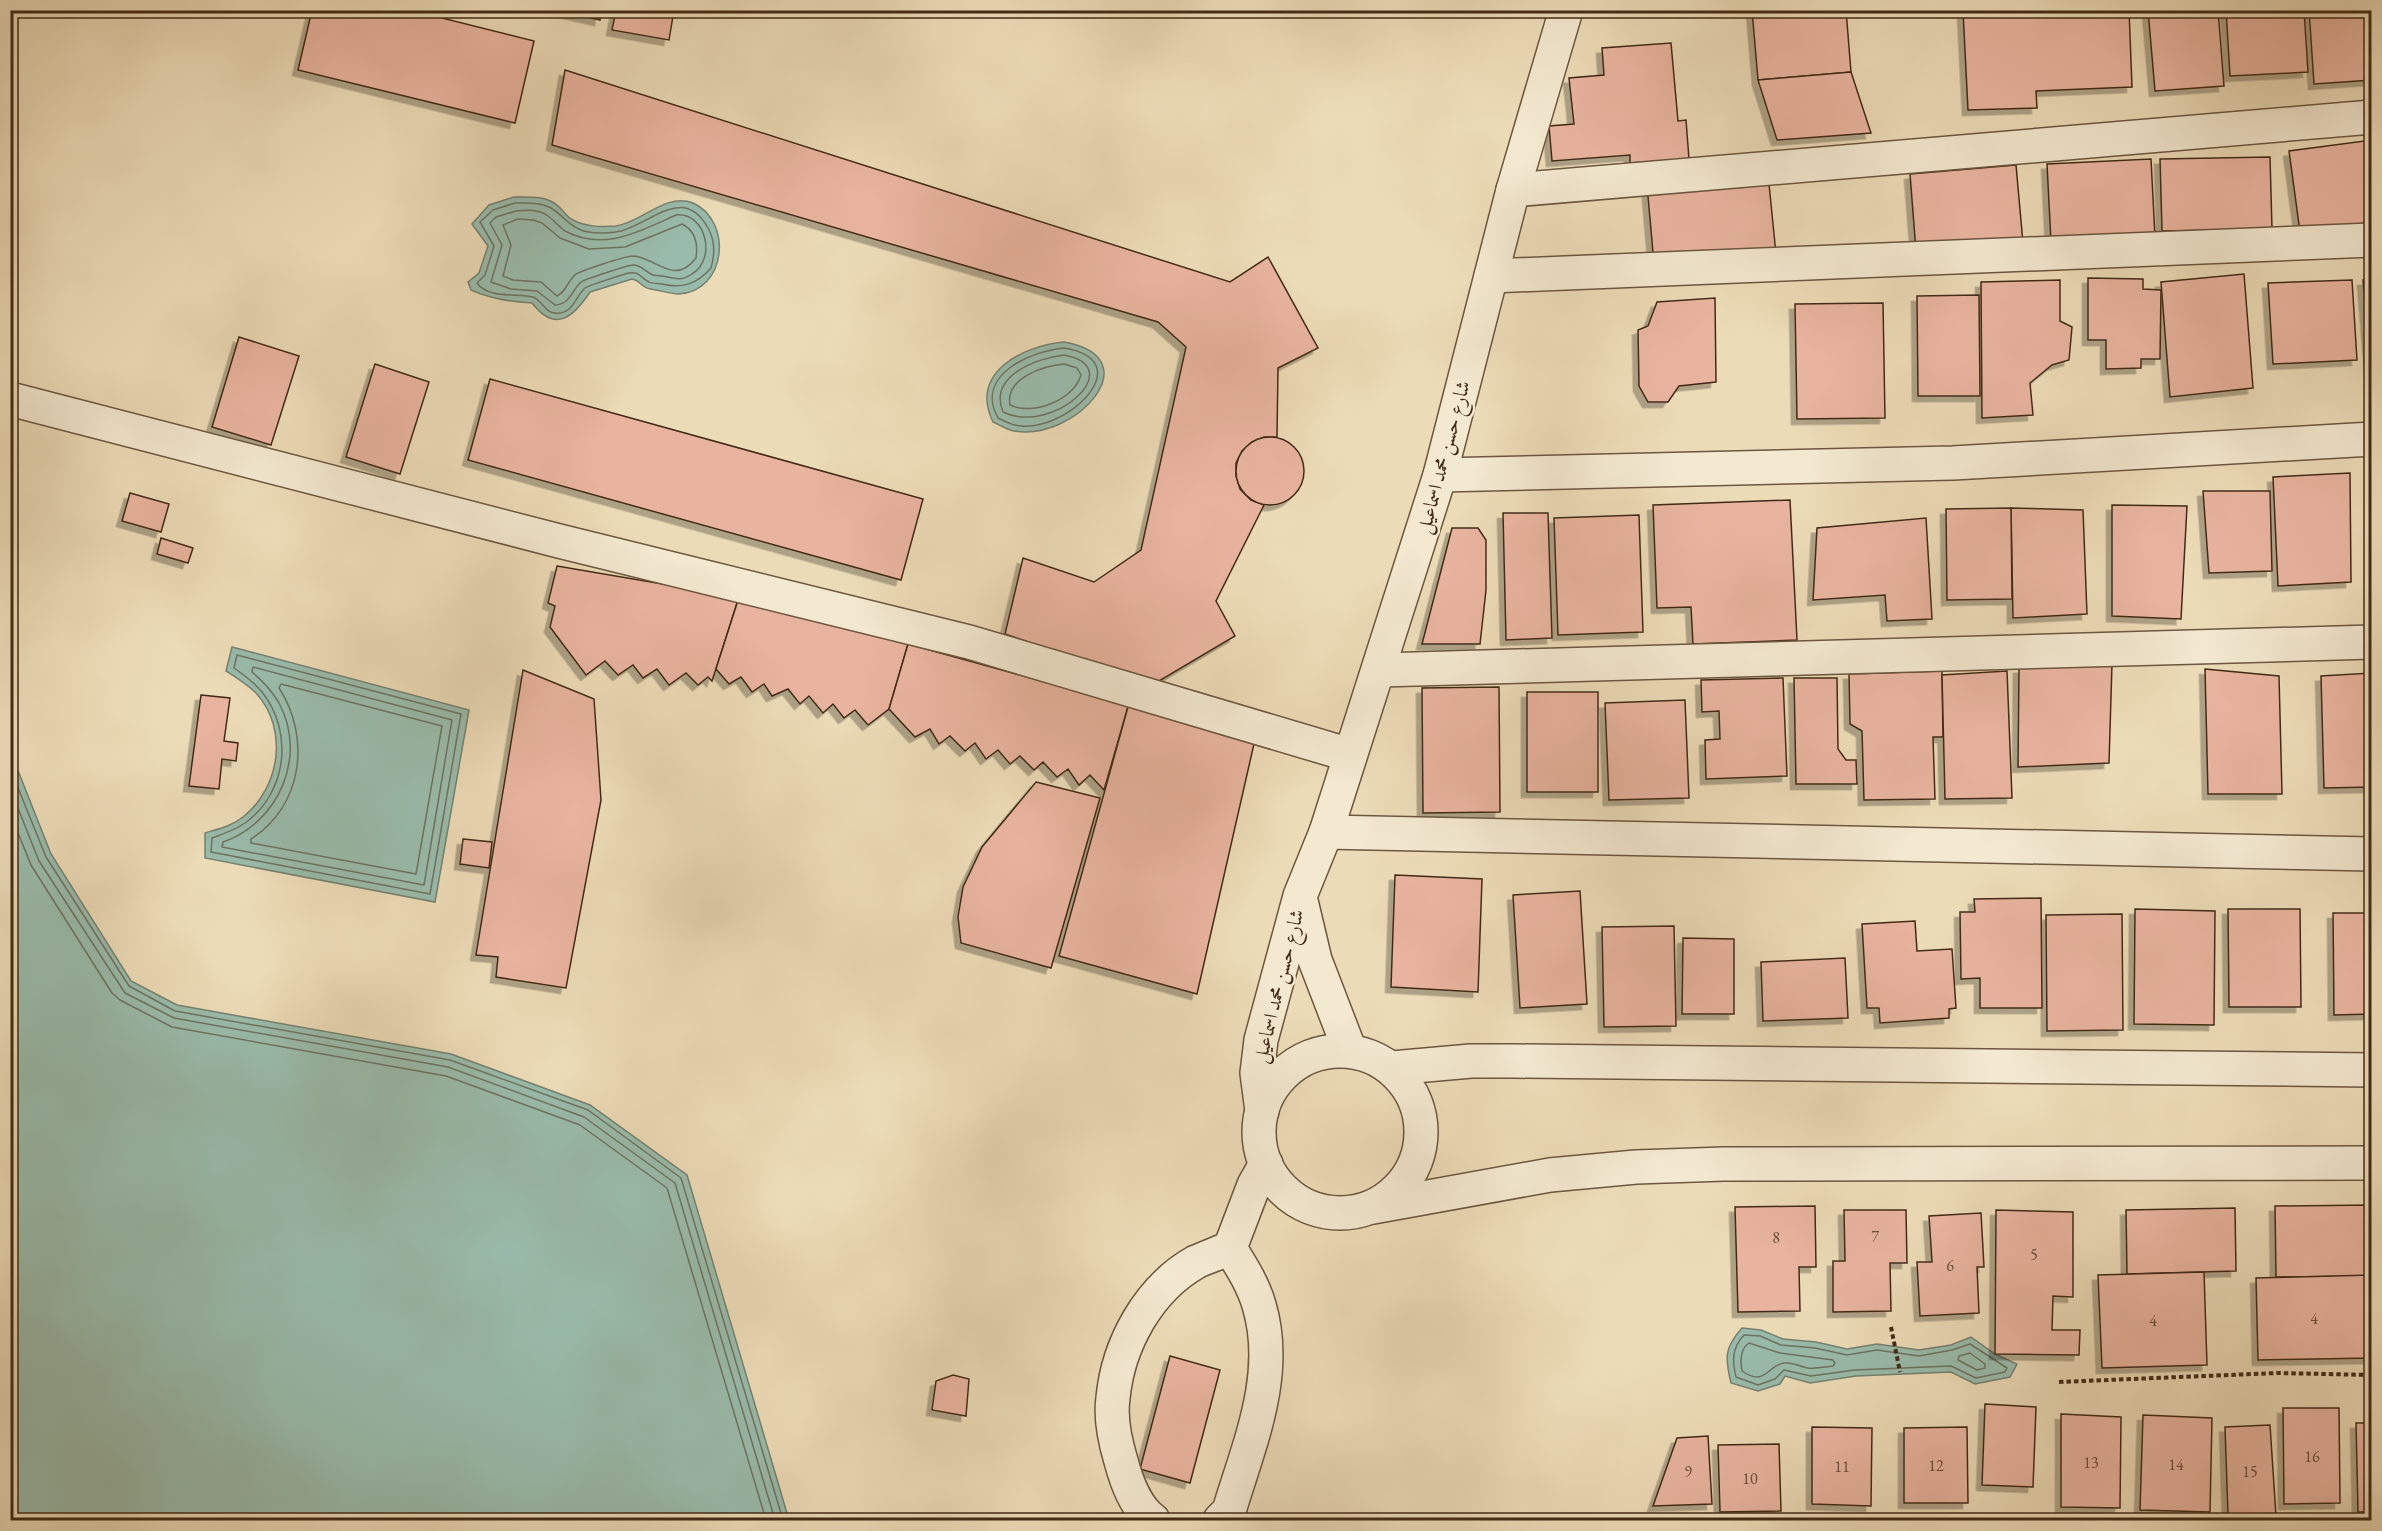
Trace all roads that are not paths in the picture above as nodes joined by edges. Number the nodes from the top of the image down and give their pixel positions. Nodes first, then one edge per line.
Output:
1 (1566, 10) edge
2 (2372, 117) edge
3 (1513, 190) junction
4 (2372, 240) edge
5 (1491, 276) junction
6 (10, 399) edge
7 (2372, 439) edge
8 (1440, 475) junction
9 (2372, 642) edge
10 (1380, 670) junction
11 (1350, 756) junction
12 (1326, 832) junction
13 (2372, 854) edge
14 (1300, 896) junction
15 (1350, 1051) junction
16 (1392, 1068) junction
17 (2372, 1070) edge
18 (1262, 1111) junction
19 (2372, 1162) edge
20 (1266, 1164) junction
21 (1373, 1207) junction
22 (1230, 1248) junction
23 (1153, 1521) edge
24 (1220, 1521) edge

1 - 3 street, شارع حسن محمد اسماعيل
2 - 3 street
3 - 5 street, شارع حسن محمد اسماعيل
4 - 5 street
5 - 8 street, شارع حسن محمد اسماعيل
6 - 11 street
7 - 8 street
8 - 10 street, شارع حسن محمد اسماعيل
9 - 10 street
10 - 11 street, شارع حسن محمد اسماعيل
11 - 12 street, شارع حسن محمد اسماعيل
12 - 13 street
12 - 14 street, شارع حسن محمد اسماعيل
14 - 15 street, شارع حسن محمد اسماعيل
14 - 18 street, شارع حسن محمد اسماعيل
15 - 16 street
15 - 18 street
16 - 17 street
16 - 21 street
18 - 20 street
19 - 21 street
20 - 21 street
20 - 22 street
22 - 23 street
22 - 24 street

